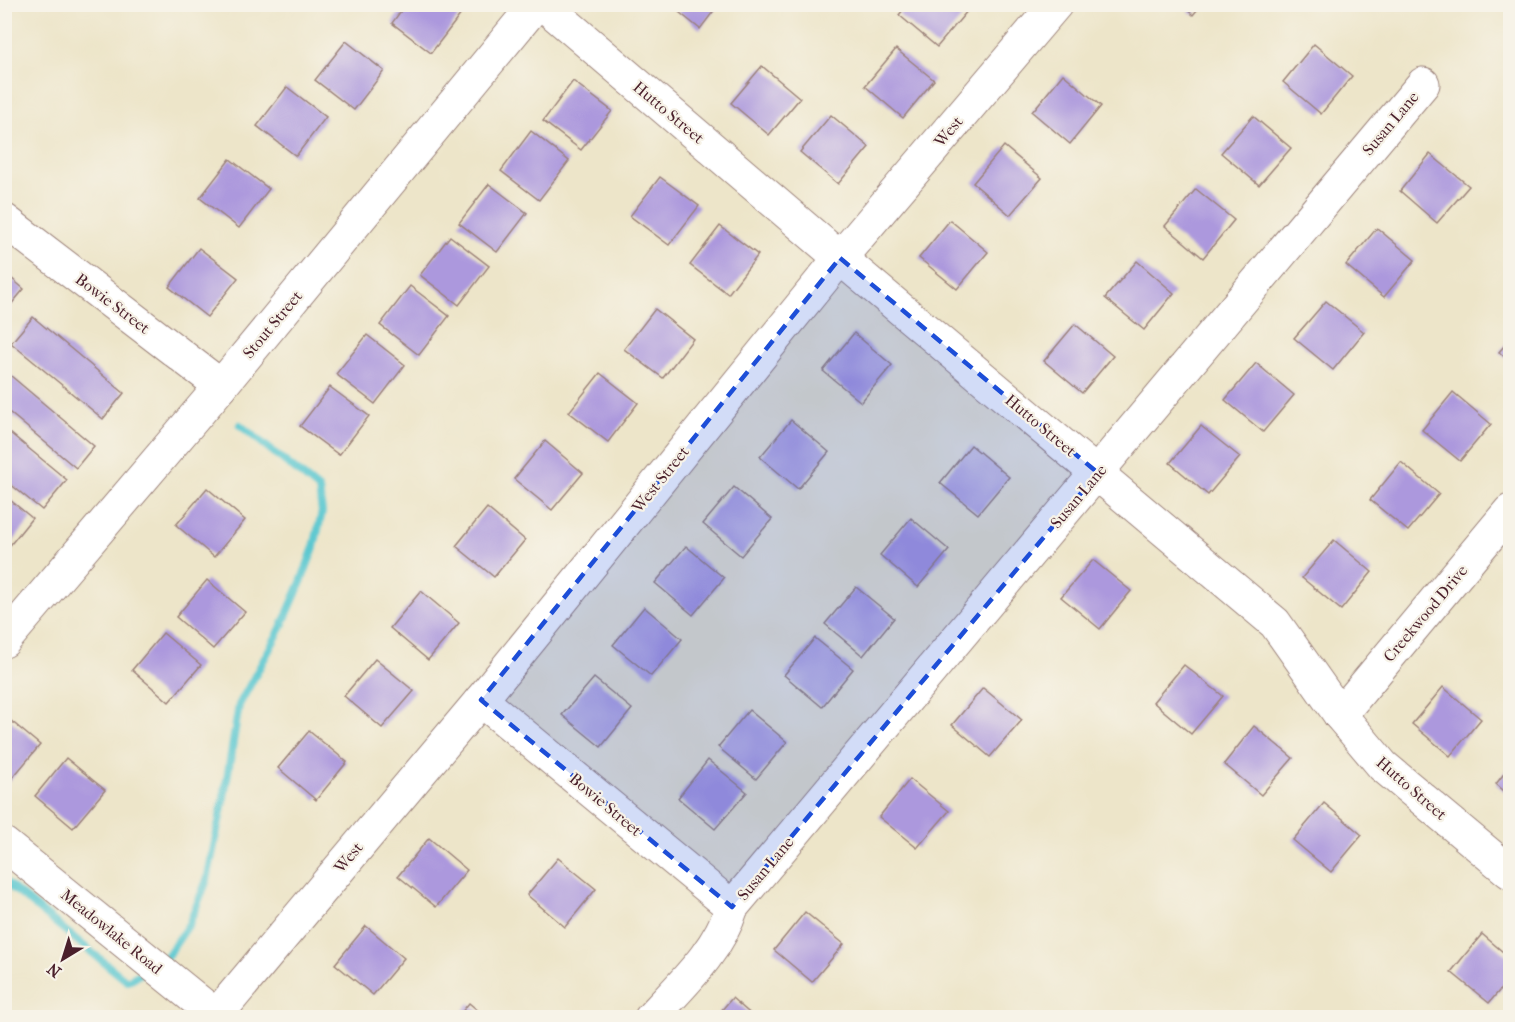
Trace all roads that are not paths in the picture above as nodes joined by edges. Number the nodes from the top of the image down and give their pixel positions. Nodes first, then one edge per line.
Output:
1 (536, 4) edge
2 (543, 4) edge
3 (1056, 4) edge
4 (1423, 84) dead end
5 (4, 220) edge
6 (840, 258) junction
7 (221, 386) junction
8 (1098, 473) junction
9 (1510, 511) edge
10 (4, 641) edge
11 (480, 700) junction
12 (1340, 715) junction
13 (4, 844) edge
14 (1510, 872) edge
15 (732, 907) junction
16 (217, 1017) edge
17 (651, 1017) edge

1 - 7 street, Stout Street
2 - 6 street, Hutto Street
3 - 6 street, West
4 - 8 street, Susan Lane
5 - 7 street, Bowie Street
6 - 8 street, Hutto Street
6 - 11 street, West Street
7 - 10 street, Stout Street
8 - 12 street, Hutto Street
8 - 15 street, Susan Lane
9 - 12 street, Creekwood Drive
11 - 15 street, Bowie Street
11 - 16 street, West
12 - 14 street, Hutto Street
13 - 16 street, Meadowlake Road
15 - 17 street, Susan Lane

